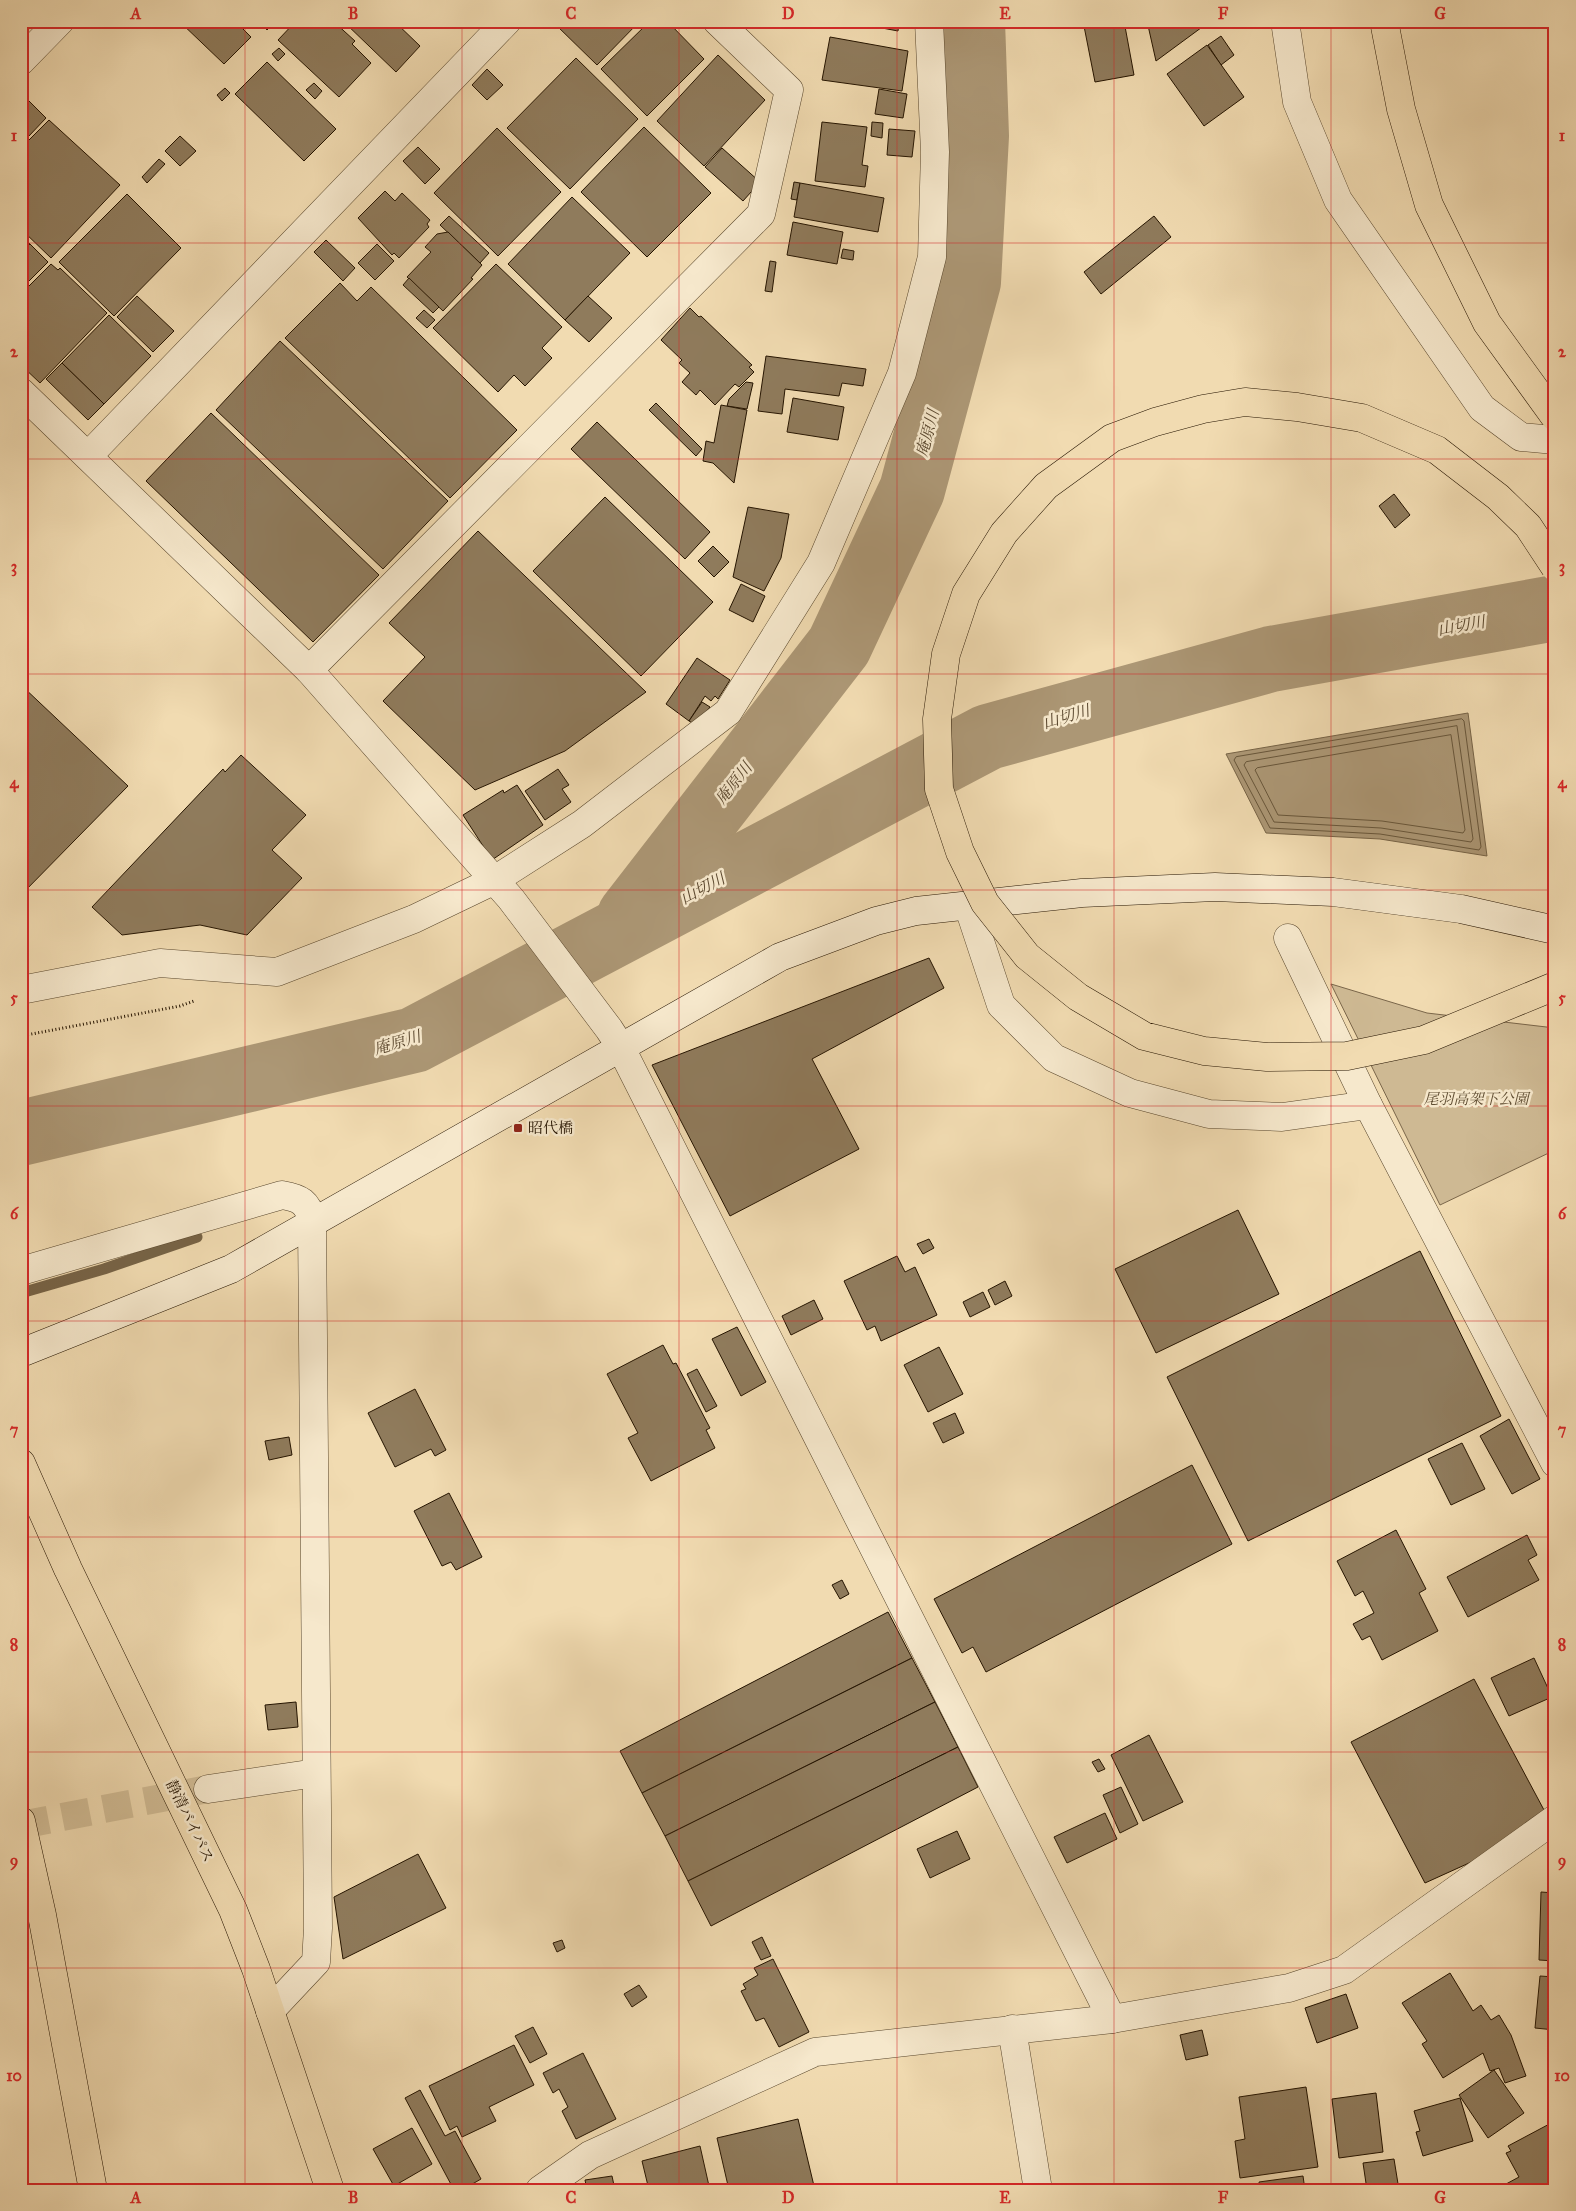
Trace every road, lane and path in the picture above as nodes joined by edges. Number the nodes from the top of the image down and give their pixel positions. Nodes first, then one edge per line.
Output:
1 (60, 21) edge
2 (507, 21) edge
3 (717, 21) edge
4 (929, 21) edge
5 (1285, 21) edge
6 (1384, 21) edge
7 (21, 61) edge
8 (21, 392) edge
9 (1555, 417) edge
10 (1555, 440) edge
11 (88, 456) junction
12 (1555, 566) edge
13 (309, 670) junction
14 (502, 890) junction
15 (968, 905) junction
16 (1555, 930) edge
17 (1288, 938) dead end
18 (1555, 986) edge
19 (21, 990) edge
20 (197, 1000) dead end
21 (21, 1036) edge
22 (615, 1038) junction
23 (1368, 1105) junction
24 (312, 1221) junction
25 (21, 1270) edge
26 (21, 1353) edge
27 (21, 1463) edge
28 (1555, 1463) edge
29 (316, 1773) junction
30 (208, 1789) tunnel mouth
31 (1555, 1819) edge
32 (21, 1821) edge
33 (270, 2011) junction
34 (1112, 2019) junction
35 (1012, 2029) junction
36 (93, 2190) edge
37 (330, 2190) edge
38 (540, 2190) edge
39 (1038, 2190) edge

1 - 7 street
2 - 11 street
3 - 13 street
4 - 14 street
5 - 10 street
6 - 9 highway
8 - 11 street
11 - 13 street
12 - 18 highway, bridge
13 - 14 street
14 - 19 street
14 - 22 street
15 - 16 street
15 - 22 street
15 - 23 street
17 - 23 street
20 - 21 path
22 - 24 street
22 - 34 street
23 - 28 street
24 - 25 street
24 - 26 street
24 - 29 street
27 - 33 highway, 静清バイパス
29 - 30 street
29 - 33 street
31 - 34 street
32 - 36 highway
33 - 37 highway, 静清バイパス
34 - 35 street
35 - 38 street
35 - 39 street

